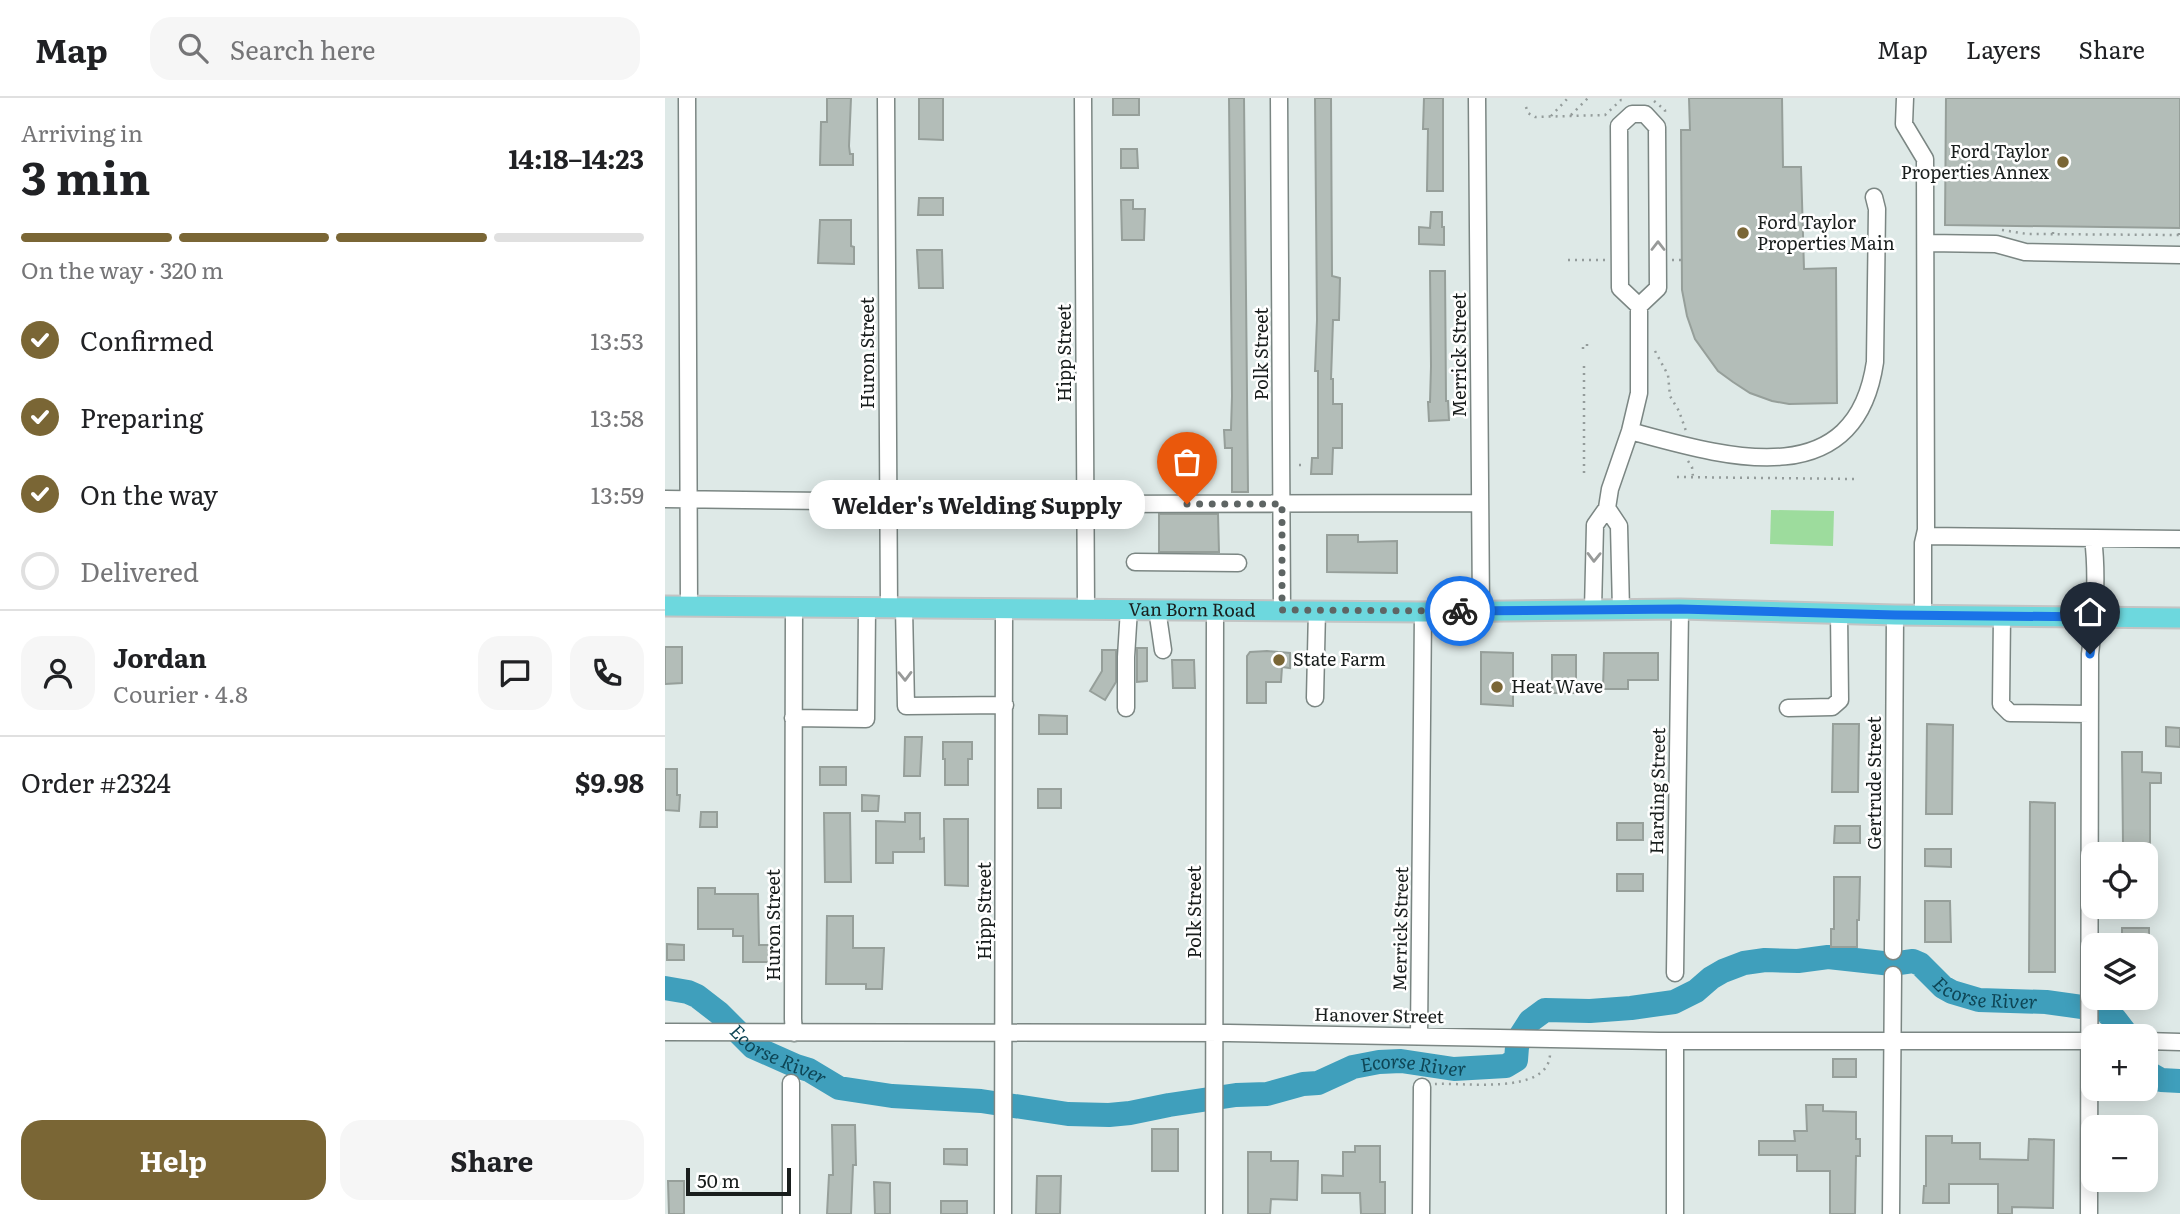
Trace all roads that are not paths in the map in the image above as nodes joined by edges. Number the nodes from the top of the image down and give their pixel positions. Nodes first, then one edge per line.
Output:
1 (687, 98) edge
2 (886, 98) edge
3 (1083, 98) edge
4 (1279, 98) edge
5 (1477, 98) edge
6 (1905, 98) edge
7 (1874, 197) dead end
8 (1927, 243) junction
9 (2180, 255) edge
10 (1639, 306) junction
11 (1630, 432) junction
12 (665, 499) edge
13 (688, 500) junction
14 (888, 503) junction
15 (1480, 503) junction
16 (1085, 504) junction
17 (1282, 504) junction
18 (1608, 508) junction
19 (1925, 536) junction
20 (2093, 538) junction
21 (2180, 539) edge
22 (1135, 562) dead end
23 (1238, 563) dead end
24 (665, 606) edge
25 (688, 606) junction
26 (794, 607) junction
27 (867, 608) junction
28 (896, 608) junction
29 (1004, 608) junction
30 (1086, 608) junction
31 (1129, 609) junction
32 (1157, 609) junction
33 (1215, 609) junction
34 (1680, 609) junction
35 (1282, 610) junction
36 (1317, 610) junction
37 (1593, 610) junction
38 (1621, 610) junction
39 (1481, 611) junction
40 (1423, 612) junction
41 (1839, 613) junction
42 (1895, 615) junction
43 (1923, 615) junction
44 (2002, 616) junction
45 (2095, 617) junction
46 (2180, 618) edge
47 (1163, 650) dead end
48 (1315, 698) dead end
49 (1005, 705) junction
50 (1126, 708) dead end
51 (1788, 708) dead end
52 (2090, 714) junction
53 (793, 718) junction
54 (1893, 951) dead end
55 (1675, 973) dead end
56 (1893, 975) dead end
57 (2090, 1024) edge
58 (665, 1032) edge
59 (1004, 1032) junction
60 (1214, 1032) junction
61 (795, 1033) junction
62 (1419, 1036) junction
63 (1675, 1041) junction
64 (1892, 1041) junction
65 (2081, 1041) edge
66 (2158, 1041) edge
67 (2180, 1042) edge
68 (791, 1083) dead end
69 (1422, 1088) road end
70 (2091, 1101) edge
71 (792, 1214) edge
72 (1003, 1214) edge
73 (1214, 1214) edge
74 (1421, 1214) edge
75 (1675, 1214) edge
76 (1891, 1214) edge
77 (2089, 1214) edge

1 - 13 street
2 - 14 street, Huron Street
3 - 16 street, Hipp Street
4 - 17 street, Polk Street
5 - 15 street, Merrick Street
6 - 8 street
7 - 11 street
8 - 9 street
8 - 19 street
10 -> 10 street
10 - 11 street
11 - 18 street
12 - 13 street
13 - 14 street
13 - 25 street
14 - 16 street
14 - 28 street, Huron Street
15 - 17 street
15 - 39 street, Merrick Street
16 - 17 street
16 - 30 street, Hipp Street
17 - 35 street, Polk Street
18 -> 37 street
18 - 38 street
19 - 20 street
19 - 43 street
20 - 21 street
20 - 45 street
22 - 23 street
24 - 25 main road, Van Born Road
25 - 26 main road, Van Born Road
26 - 27 main road, Van Born Road
26 - 53 street, Huron Street
27 - 28 main road, Van Born Road
27 - 53 street
28 - 29 main road, Van Born Road
28 -> 49 street, Huron Street
29 - 30 main road, Van Born Road
29 - 49 street, Hipp Street
30 - 31 main road, Van Born Road
31 - 32 main road, Van Born Road
31 - 50 street
32 - 33 main road, Van Born Road
32 - 47 street
33 - 35 main road, Van Born Road
33 - 60 street, Polk Street
34 - 38 main road, Van Born Road
34 - 41 main road, Van Born Road
34 - 55 street, Harding Street
35 - 36 main road, Van Born Road
36 - 40 main road, Van Born Road
36 - 48 street
37 - 38 main road, Van Born Road
37 - 39 main road, Van Born Road
39 - 40 main road, Van Born Road
40 - 62 street, Merrick Street
41 - 42 main road, Van Born Road
41 - 51 street
42 - 43 main road, Van Born Road
42 - 54 street, Gertrude Street
43 - 44 main road, Van Born Road
44 - 45 main road, Van Born Road
44 - 52 street
45 - 46 main road, Van Born Road
45 - 52 street
49 - 59 street, Hipp Street
52 - 57 street
53 - 61 street, Huron Street
56 - 64 street
58 - 61 street, Hanover Street
59 - 60 street, Hanover Street
59 - 61 street, Hanover Street
59 - 72 street, Hipp Street
60 - 62 street, Hanover Street
60 - 73 street, Polk Street
62 - 63 street, Hanover Street
63 - 64 street, Hanover Street
63 - 75 street
64 - 65 street, Hanover Street
64 - 76 street
66 - 67 street
68 - 71 street
69 - 74 street
70 - 77 street

